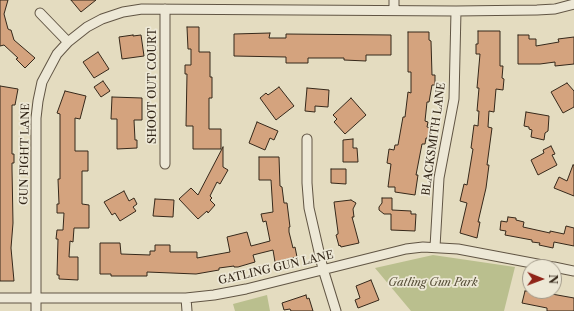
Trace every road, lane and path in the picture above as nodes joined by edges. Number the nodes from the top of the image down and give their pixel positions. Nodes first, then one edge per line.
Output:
1 (394, 0) edge
2 (574, 4) edge
3 (165, 9) junction
4 (394, 10) junction
5 (456, 11) junction
6 (40, 13) dead end
7 (68, 42) junction
8 (307, 140) dead end
9 (165, 164) dead end
10 (435, 247) junction
11 (522, 261) edge
12 (323, 269) junction
13 (562, 269) edge
14 (574, 271) edge
15 (0, 298) edge
16 (36, 298) junction
17 (186, 298) junction
18 (36, 311) edge
19 (187, 311) edge
20 (336, 311) edge

1 - 4 street
2 - 5 street, GUN FIGHT LANE
3 - 4 street, GUN FIGHT LANE
3 - 7 street, GUN FIGHT LANE
3 - 9 street, SHOOT OUT COURT
4 - 5 street, GUN FIGHT LANE
5 - 10 street, BLACKSMITH LANE
6 - 7 street
7 - 16 street, GUN FIGHT LANE
8 - 12 street
10 - 11 street, GATLING GUN LANE
10 - 12 street, GATLING GUN LANE
12 - 17 street, GATLING GUN LANE
12 - 20 street
13 - 14 street, GATLING GUN LANE
15 - 16 street, GATLING GUN LANE
16 - 17 street, GATLING GUN LANE
16 - 18 street, GUN FIGHT LANE
17 - 19 street

